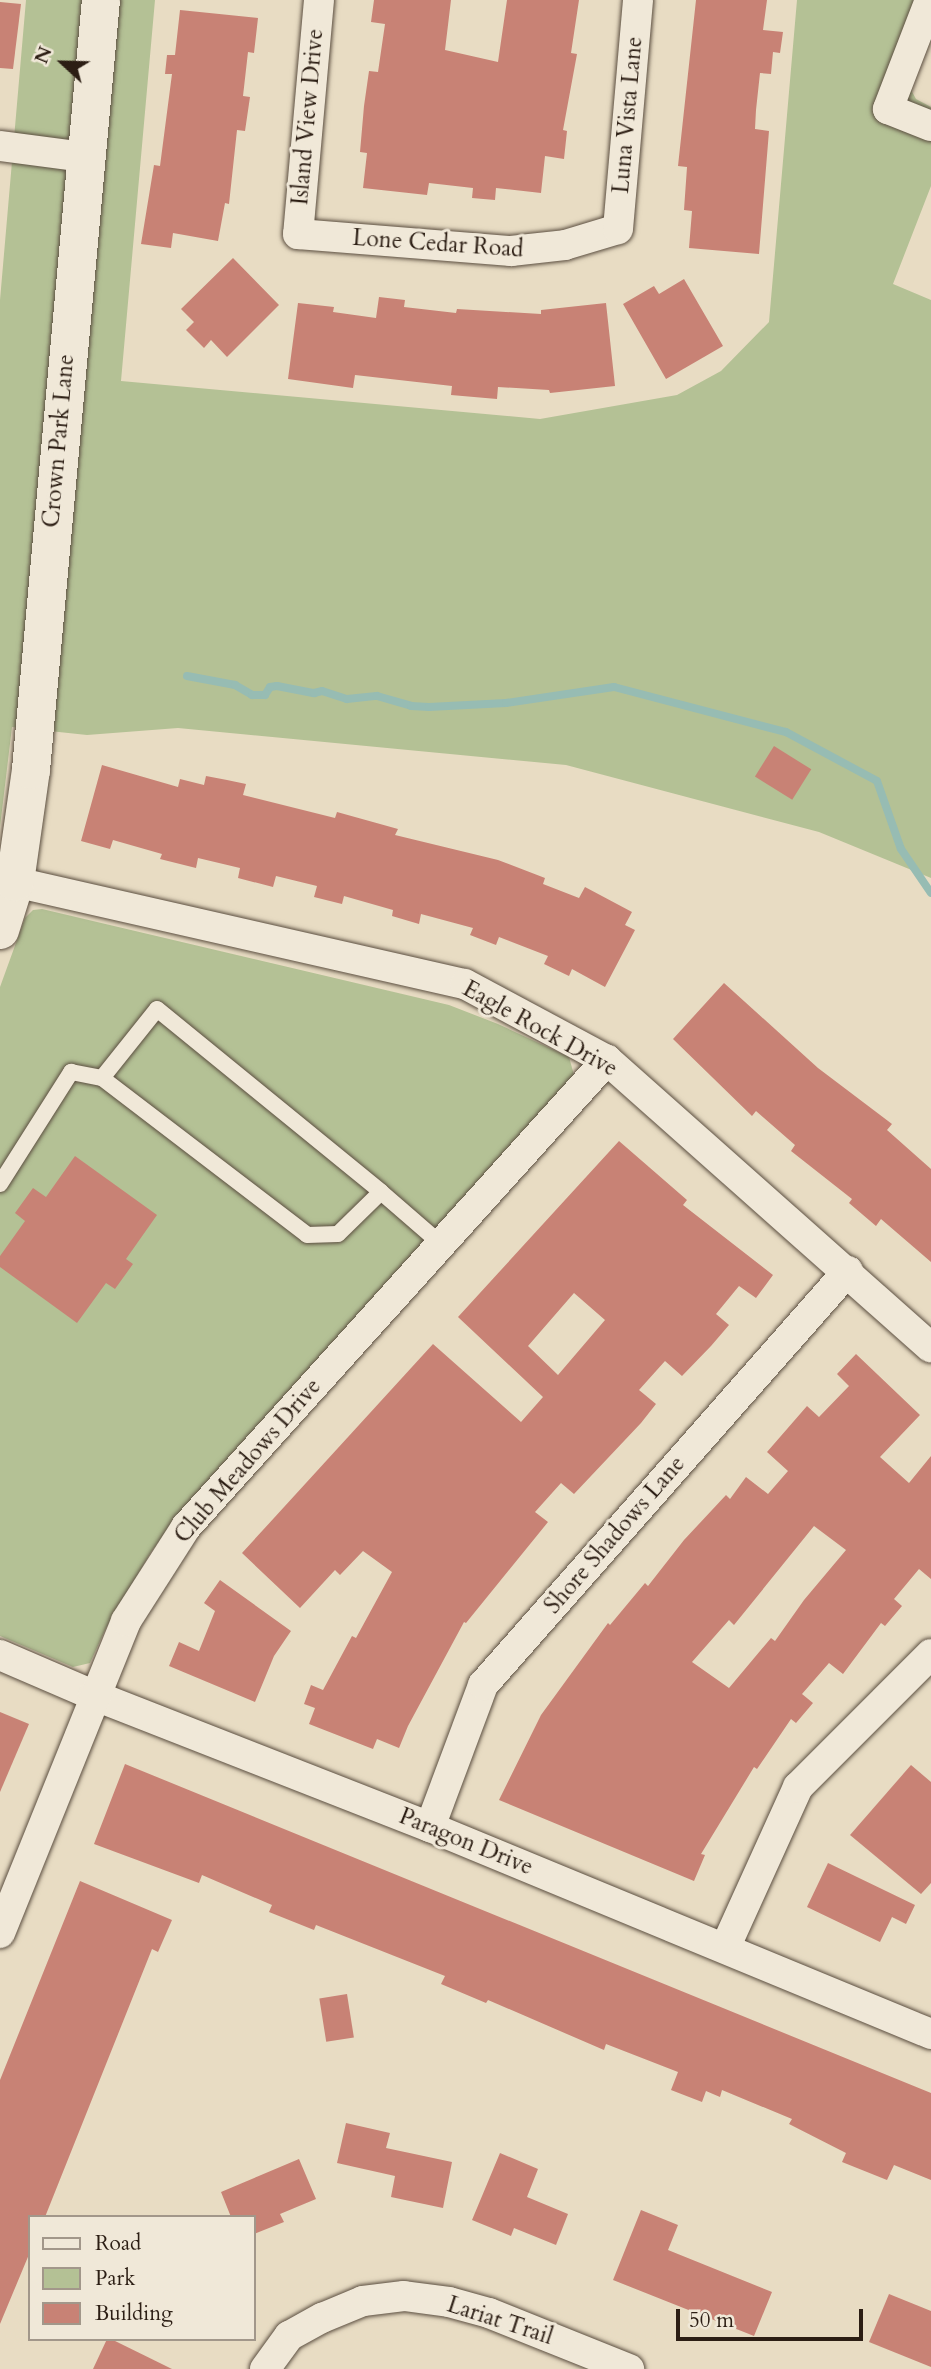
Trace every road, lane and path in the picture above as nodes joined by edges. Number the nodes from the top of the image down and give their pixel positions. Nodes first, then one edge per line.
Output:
1 (102, 0) edge
2 (319, 0) edge
3 (638, 0) edge
4 (930, 0) edge
5 (931, 126) edge
6 (0, 146) edge
7 (85, 157) junction
8 (618, 229) joint
9 (298, 234) joint
10 (15, 882) junction
11 (0, 930) edge
12 (607, 1060) junction
13 (102, 1078) junction
14 (0, 1184) edge
15 (381, 1192) junction
16 (441, 1244) junction
17 (848, 1271) junction
18 (931, 1348) edge
19 (931, 1654) edge
20 (0, 1655) edge
21 (93, 1695) junction
22 (430, 1827) junction
23 (0, 1933) edge
24 (725, 1948) junction
25 (931, 2034) edge
26 (265, 2369) edge
27 (629, 2369) edge

1 - 7 street, Crown Park Lane
2 - 9 street, Island View Drive
3 - 8 street, Luna Vista Lane
4 - 5 street
6 - 7 street
7 - 10 street, Crown Park Lane
8 - 9 street, Lone Cedar Road
10 - 11 street, Crown Park Lane
10 - 12 street, Eagle Rock Drive
12 - 16 street, Club Meadows Drive
12 - 17 street, Eagle Rock Drive
13 - 14 lane
13 - 15 lane
13 - 15 lane
15 - 16 lane
16 - 21 street, Club Meadows Drive
17 - 18 street, Eagle Rock Drive
17 - 22 street, Shore Shadows Lane
19 - 24 street
20 - 21 street, Paragon Drive
21 - 22 street, Paragon Drive
21 - 23 street, Club Meadows Drive
22 - 24 street, Paragon Drive
24 - 25 street, Paragon Drive
26 - 27 street, Lariat Trail

